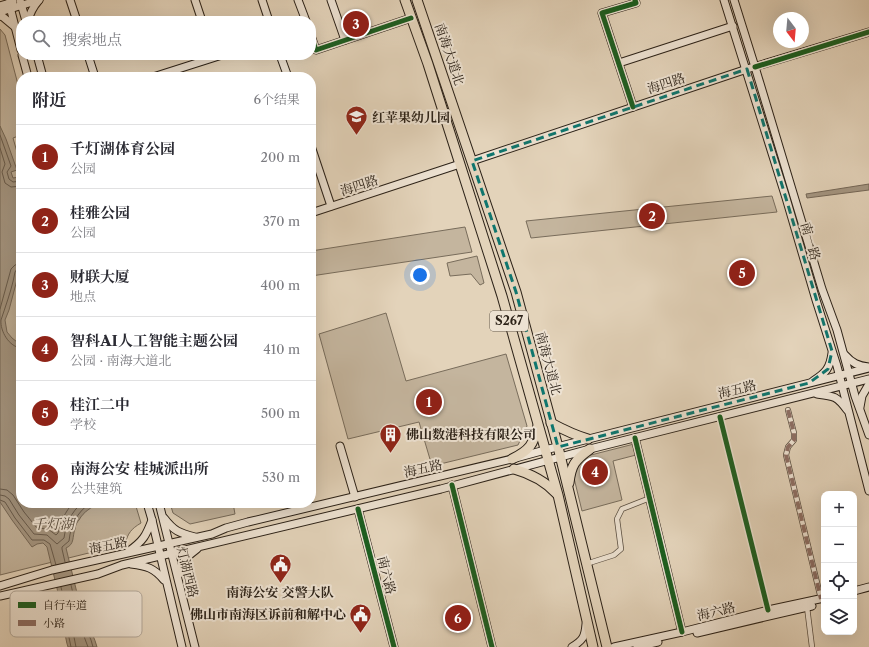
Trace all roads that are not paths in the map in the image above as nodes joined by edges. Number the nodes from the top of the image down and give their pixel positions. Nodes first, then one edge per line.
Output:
1 (39, 0) edge
2 (70, 0) edge
3 (195, 0) edge
4 (262, 0) edge
5 (298, 0) edge
6 (331, 0) edge
7 (405, 0) edge
8 (418, 0) edge
9 (635, 0) edge
10 (724, 0) edge
11 (734, 0) edge
12 (20, 2) edge
13 (0, 6) edge
14 (10, 6) junction
15 (0, 12) edge
16 (0, 16) edge
17 (25, 16) edge
18 (29, 16) edge
19 (75, 16) edge
20 (200, 16) edge
21 (267, 16) edge
22 (304, 16) edge
23 (411, 18) junction
24 (733, 26) junction
25 (15, 27) junction
26 (16, 31) edge
27 (869, 32) edge
28 (345, 40) junction
29 (316, 50) edge
30 (23, 60) edge
31 (38, 60) edge
32 (90, 60) edge
33 (202, 60) edge
34 (282, 60) edge
35 (619, 63) junction
36 (755, 67) junction
37 (747, 69) junction
38 (27, 72) edge
39 (41, 72) edge
40 (93, 72) edge
41 (167, 72) edge
42 (286, 72) edge
43 (633, 107) junction
44 (316, 161) edge
45 (472, 161) junction
46 (460, 164) junction
47 (331, 206) junction
48 (316, 211) edge
49 (832, 351) junction
50 (844, 353) junction
51 (869, 368) edge
52 (850, 374) junction
53 (840, 376) junction
54 (869, 379) edge
55 (809, 383) junction
56 (852, 384) junction
57 (869, 384) edge
58 (843, 386) junction
59 (811, 393) junction
60 (860, 409) junction
61 (788, 410) dead end
62 (850, 413) junction
63 (720, 417) junction
64 (551, 422) junction
65 (538, 426) junction
66 (869, 436) edge
67 (635, 438) junction
68 (588, 439) junction
69 (340, 446) dead end
70 (558, 447) junction
71 (590, 449) junction
72 (545, 450) junction
73 (560, 457) junction
74 (512, 459) junction
75 (548, 461) junction
76 (514, 469) junction
77 (452, 486) junction
78 (869, 491) edge
79 (568, 493) junction
80 (558, 495) junction
81 (354, 497) junction
82 (650, 498) junction
83 (316, 506) edge
84 (148, 508) edge
85 (160, 508) edge
86 (307, 508) edge
87 (358, 509) junction
88 (162, 515) junction
89 (152, 520) junction
90 (197, 537) junction
91 (169, 544) junction
92 (158, 546) junction
93 (199, 547) junction
94 (124, 554) junction
95 (172, 554) junction
96 (160, 556) junction
97 (127, 564) junction
98 (586, 564) junction
99 (177, 578) junction
100 (590, 579) junction
101 (166, 581) junction
102 (578, 583) junction
103 (0, 585) edge
104 (869, 587) edge
105 (857, 590) edge
106 (26, 591) edge
107 (869, 592) edge
108 (857, 595) edge
109 (823, 599) edge
110 (821, 600) edge
111 (821, 601) edge
112 (807, 607) junction
113 (768, 610) junction
114 (586, 618) junction
115 (682, 632) junction
116 (182, 647) edge
117 (195, 647) edge
118 (394, 647) edge
119 (492, 647) edge
120 (572, 647) edge
121 (593, 647) edge
122 (607, 647) edge
123 (614, 647) edge
124 (637, 647) edge
125 (812, 647) edge

1 - 12 main road
1 - 18 main road
2 - 19 main road
3 - 20 main road
4 - 21 main road
5 - 22 main road
6 - 28 main road
7 - 23 highway, 南海大道北 / S267
8 - 45 highway, 南海大道北 / S267
9 - 35 main road
10 - 24 main road, 南一路
11 - 36 main road, 南一路
12 - 14 main road
12 - 17 main road
13 - 14 main road
14 - 15 main road
14 - 25 main road
16 - 25 main road
23 - 28 main road
23 - 46 highway, 南海大道北 / S267
24 - 35 main road
24 - 37 main road, 南一路
25 - 26 main road
27 - 36 main road, 海四路
28 - 29 main road
30 - 38 main road
31 - 39 main road
32 - 40 main road
33 - 41 main road
34 - 42 main road
35 - 43 main road
36 - 37 main road, 海四路
36 - 50 main road, 南一路
37 - 43 main road, 海四路
37 - 49 main road, 南一路
43 - 45 main road, 海四路
44 - 47 main road
45 - 64 highway, 南海大道北 / S267
46 - 47 main road, 海四路
46 - 65 highway, 南海大道北 / S267
47 - 48 main road, 海四路
49 - 53 main road, 南一路
49 - 55 main road
50 - 51 main road
50 - 52 main road, 南一路
51 - 52 main road, 海五路
52 - 53 main road, 海五路
52 - 56 main road, 南一路
53 - 55 main road, 海五路
53 - 58 main road, 南一路
54 - 56 main road
55 - 68 main road, 海五路
56 - 58 main road
56 - 60 main road, 南一路
57 - 60 main road
58 - 59 main road
58 - 62 main road, 南一路
59 - 62 main road
59 - 63 main road
60 - 66 main road, 南一路
61 - 109 street
62 - 78 main road, 南一路
63 - 67 main road
63 - 113 street
64 - 68 highway
64 - 70 highway, 南海大道北
65 - 72 highway, 南海大道北 / S267
65 - 74 highway
67 - 71 main road
67 - 82 main road
68 - 70 main road, 海五路
69 - 81 main road
70 - 72 main road, 海五路
70 - 73 highway, 南海大道北
71 - 73 main road
71 - 79 highway
72 - 74 main road, 海五路
72 - 75 highway, 南海大道北 / S267
73 - 75 main road
73 - 79 highway, 南海大道北
74 - 81 main road, 海五路
75 - 76 main road
75 - 80 highway, 南海大道北 / S267
76 - 77 main road
76 - 80 highway
77 - 87 main road
77 - 119 main road
79 - 98 highway, 南海大道北
80 - 102 highway, 南海大道北 / S267
81 - 83 main road, 海五路
82 - 98 street
82 - 115 main road
84 - 89 main road, 灯湖西路
85 - 88 main road, 灯湖西路
86 - 90 main road, 海五路
87 - 93 main road
87 - 118 main road, 南六路
88 - 90 main road
88 - 91 main road, 灯湖西路
89 - 92 main road, 灯湖西路
89 - 94 main road
90 - 91 main road, 海五路
91 - 92 main road, 海五路
91 - 95 main road, 灯湖西路
92 - 94 main road, 海五路
92 - 96 main road, 灯湖西路
93 - 95 main road
93 - 99 main road
94 - 103 main road, 海五路
95 - 96 main road
95 - 99 main road, 灯湖西路
96 - 97 main road
96 - 101 main road, 灯湖西路
97 - 101 main road
97 - 106 main road
98 - 100 highway, 南海大道北
99 - 117 main road, 灯湖西路
100 - 102 highway
100 - 122 highway, 南海大道北
101 - 116 main road, 灯湖西路
102 - 114 highway, 南海大道北 / S267
104 - 105 main road
107 - 108 main road
110 - 113 main road, 海六路
111 - 112 main road, 海六路
112 - 124 main road, 海六路
112 - 125 street
113 - 115 main road, 海六路
114 - 120 main road
114 - 121 highway, 南海大道北 / S267
115 - 123 main road, 海六路

